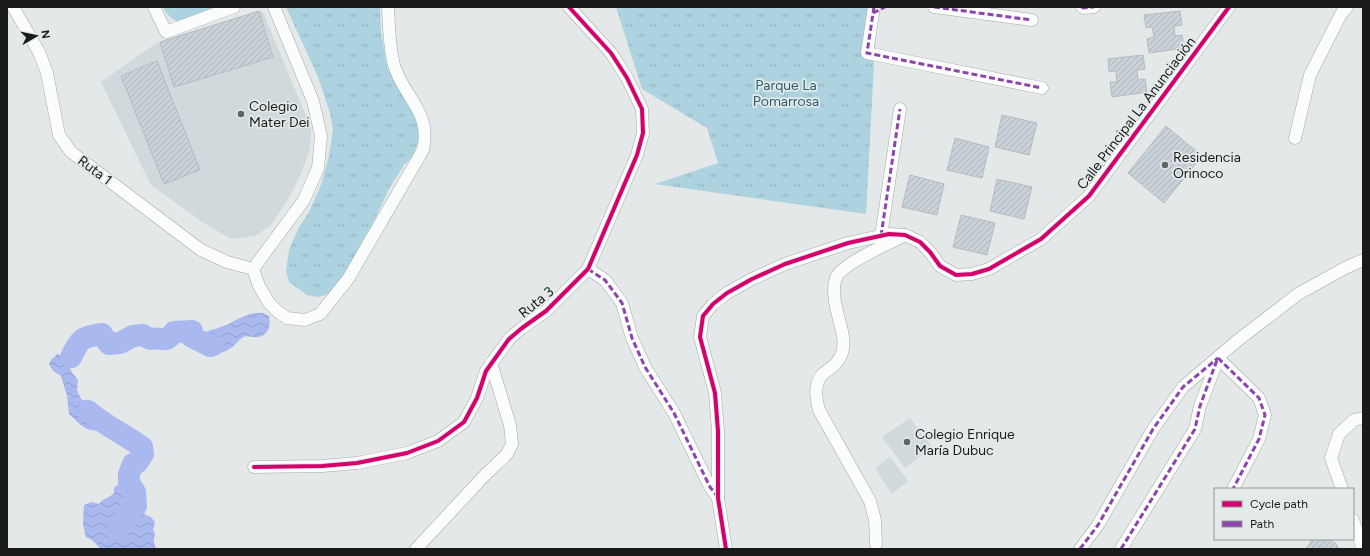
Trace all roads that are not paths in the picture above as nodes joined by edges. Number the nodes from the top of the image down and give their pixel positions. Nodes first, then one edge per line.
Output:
1 (13, 7) edge
2 (154, 7) edge
3 (234, 7) edge
4 (274, 7) edge
5 (388, 7) edge
6 (569, 7) edge
7 (884, 7) edge
8 (934, 7) edge
9 (1082, 7) edge
10 (1094, 7) edge
11 (1230, 7) edge
12 (1346, 7) edge
13 (873, 10) edge
14 (1032, 20) dead end
15 (1042, 88) dead end
16 (900, 109) dead end
17 (1295, 138) dead end
18 (904, 235) junction
19 (881, 236) junction
20 (1363, 260) edge
21 (253, 269) junction
22 (588, 269) junction
23 (1218, 358) junction
24 (491, 363) junction
25 (1363, 418) edge
26 (254, 467) dead end
27 (1234, 488) edge
28 (1342, 488) edge
29 (718, 498) junction
30 (1354, 523) edge
31 (876, 544) dead end
32 (416, 549) edge
33 (726, 549) edge
34 (1080, 549) edge
35 (1121, 549) edge
36 (1363, 549) edge

1 - 21 street, Ruta 1
2 - 3 street
4 - 21 street
5 - 21 street
6 - 22 street, Ruta 3
7 - 13 street
8 - 14 street
9 - 10 street
11 - 18 street, Calle Principal La Anunciación
12 - 17 street
13 - 15 street
16 - 19 street
18 - 19 street, Calle Principal La Anunciación
18 - 31 street
19 - 29 street, Calle Principal La Anunciación
20 - 23 street
22 - 24 street, Ruta 3
22 - 29 street
23 - 27 street
23 - 34 street
23 - 35 street
24 - 26 street, Ruta 3
24 - 32 street
25 - 28 street
29 - 33 street
30 - 36 street

